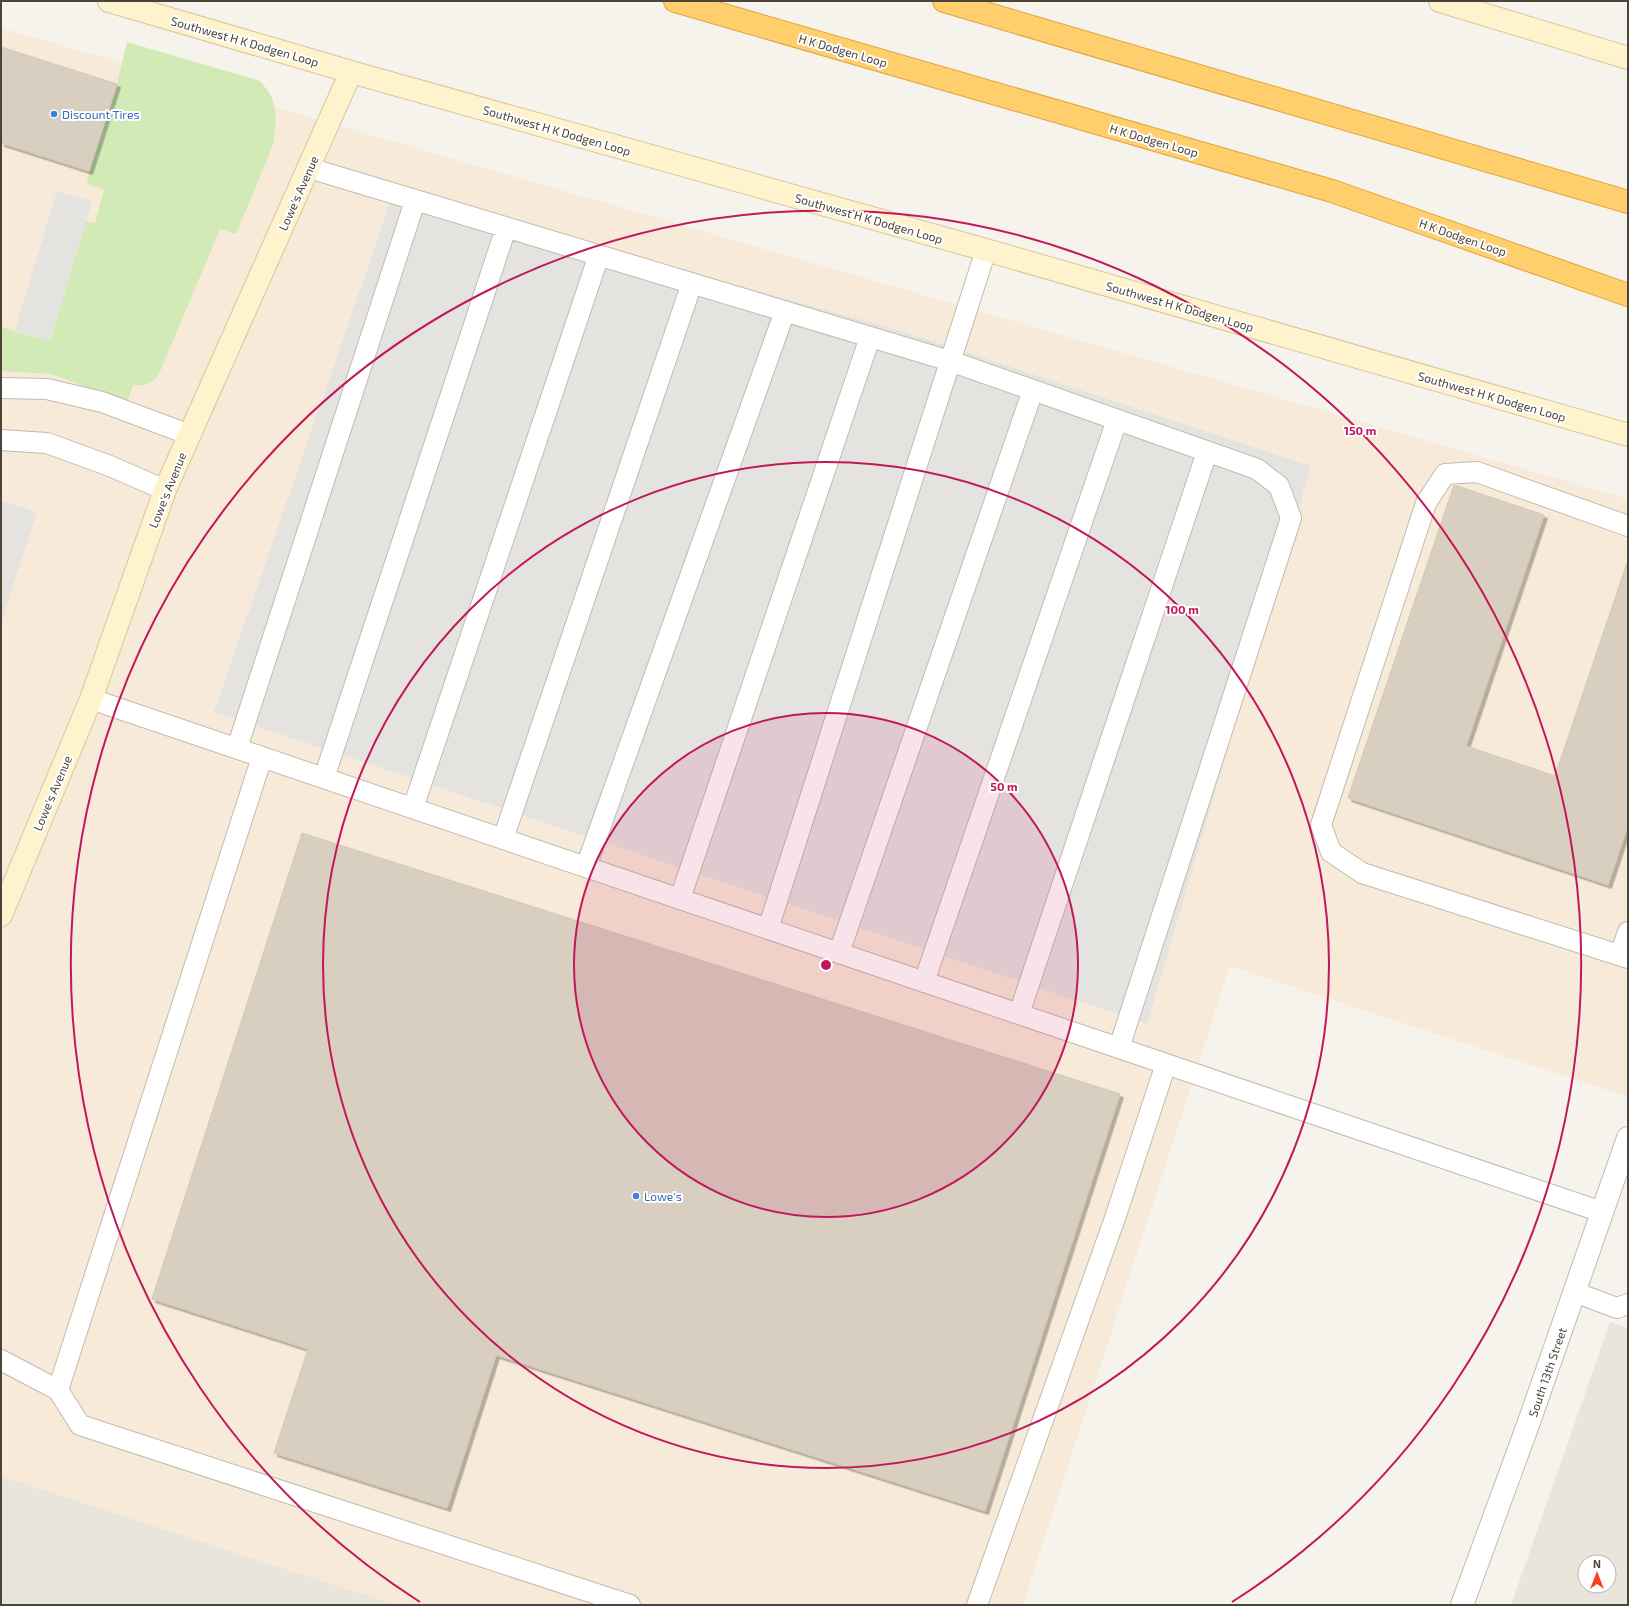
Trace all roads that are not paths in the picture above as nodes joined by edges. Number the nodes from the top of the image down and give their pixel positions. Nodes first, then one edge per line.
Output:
1 (109, 1) edge
2 (675, 1) edge
3 (944, 1) edge
4 (1440, 1) edge
5 (1628, 58) edge
6 (351, 72) junction
7 (308, 168) junction
8 (415, 201) junction
9 (1628, 202) edge
10 (506, 228) junction
11 (986, 250) junction
12 (599, 256) junction
13 (692, 283) junction
14 (1628, 295) edge
15 (785, 311) junction
16 (870, 337) junction
17 (950, 361) junction
18 (1, 388) edge
19 (1033, 390) junction
20 (1117, 420) junction
21 (190, 435) junction
22 (1628, 435) edge
23 (1, 440) edge
24 (1207, 452) junction
25 (165, 490) junction
26 (1628, 526) edge
27 (91, 699) junction
28 (237, 748) junction
29 (262, 757) junction
30 (324, 778) junction
31 (413, 808) junction
32 (503, 839) junction
33 (586, 867) junction
34 (680, 899) junction
35 (1, 915) edge
36 (768, 929) junction
37 (1628, 932) edge
38 (839, 953) junction
39 (1624, 957) edge
40 (924, 982) junction
41 (1020, 1014) junction
42 (1119, 1048) junction
43 (1166, 1064) junction
44 (1628, 1138) edge
45 (1602, 1212) junction
46 (1574, 1292) junction
47 (1628, 1304) edge
48 (1, 1360) edge
49 (58, 1390) junction
50 (630, 1605) edge
51 (977, 1605) edge
52 (1462, 1605) edge

1 - 6 main road, Southwest H K Dodgen Loop
2 - 14 highway, H K Dodgen Loop
3 - 9 highway
4 - 5 main road
6 - 7 main road, Lowe's Avenue
6 - 11 main road, Southwest H K Dodgen Loop
7 - 8 lane
7 - 21 main road, Lowe's Avenue
8 - 10 lane
8 - 28 lane
10 - 12 lane
10 - 30 lane
11 - 17 lane
11 - 22 main road, Southwest H K Dodgen Loop
12 - 13 lane
12 - 31 lane
13 - 15 lane
13 - 32 lane
15 - 16 lane
15 - 33 lane
16 - 17 lane
16 - 34 lane
17 - 19 lane
17 - 36 lane
18 - 21 lane
19 - 20 lane
19 - 38 lane
20 - 24 lane
20 - 40 lane
21 - 25 main road, Lowe's Avenue
23 - 25 lane
24 - 41 lane
24 - 42 lane
25 - 27 main road, Lowe's Avenue
26 - 39 lane
27 - 28 lane
27 - 35 main road, Lowe's Avenue
28 - 29 lane
29 - 30 lane
29 - 49 lane
30 - 31 lane
31 - 32 lane
32 - 33 lane
33 - 34 lane
34 - 36 lane
36 - 38 lane
37 - 39 lane
38 - 40 lane
40 - 41 lane
41 - 42 lane
42 - 43 lane
43 - 45 lane
43 - 51 lane
44 - 45 street, South 13th Street
45 - 46 street, South 13th Street
46 - 47 lane
46 - 52 street, South 13th Street
48 - 49 lane
49 - 50 lane

